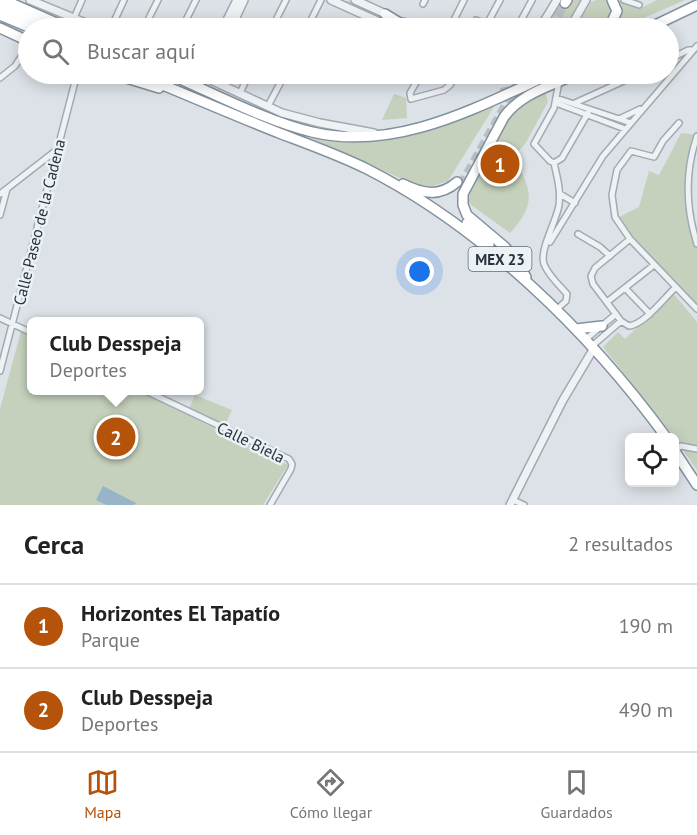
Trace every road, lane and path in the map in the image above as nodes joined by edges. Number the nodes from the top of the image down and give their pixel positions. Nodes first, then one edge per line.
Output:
1 (30, 0) edge
2 (46, 0) edge
3 (82, 0) edge
4 (124, 0) edge
5 (158, 0) edge
6 (196, 0) edge
7 (237, 0) edge
8 (244, 0) edge
9 (286, 0) edge
10 (321, 0) edge
11 (331, 0) edge
12 (356, 0) edge
13 (464, 0) edge
14 (500, 0) edge
15 (532, 0) edge
16 (586, 0) edge
17 (612, 0) edge
18 (624, 0) edge
19 (563, 1) edge
20 (368, 3) edge
21 (639, 5) dead end
22 (697, 5) edge
23 (1, 7) edge
24 (51, 8) junction
25 (385, 14) junction
26 (25, 18) edge
27 (36, 18) edge
28 (74, 18) joint
29 (116, 18) edge
30 (149, 18) edge
31 (187, 18) edge
32 (228, 18) edge
33 (236, 18) edge
34 (277, 18) edge
35 (312, 18) edge
36 (371, 18) edge
37 (392, 18) edge
38 (394, 18) edge
39 (455, 18) edge
40 (490, 18) edge
41 (522, 18) edge
42 (549, 18) edge
43 (576, 18) edge
44 (614, 18) edge
45 (670, 18) edge
46 (18, 19) edge
47 (2, 29) edge
48 (18, 38) edge
49 (695, 48) edge
50 (679, 55) edge
51 (18, 61) edge
52 (679, 65) edge
53 (0, 78) edge
54 (74, 84) edge
55 (141, 84) edge
56 (160, 84) edge
57 (192, 84) edge
58 (220, 84) edge
59 (244, 84) edge
60 (280, 84) edge
61 (415, 84) edge
62 (451, 84) edge
63 (528, 84) edge
64 (554, 84) edge
65 (559, 84) edge
66 (617, 84) edge
67 (663, 84) edge
68 (545, 88) junction
69 (240, 93) junction
70 (185, 94) junction
71 (494, 99) junction
72 (556, 100) junction
73 (575, 103) junction
74 (268, 106) junction
75 (644, 107) junction
76 (588, 112) junction
77 (619, 119) junction
78 (631, 123) junction
79 (679, 123) dead end
80 (625, 129) junction
81 (383, 134) junction
82 (697, 136) edge
83 (58, 149) junction
84 (554, 163) junction
85 (368, 169) junction
86 (7, 189) junction
87 (0, 194) edge
88 (560, 194) junction
89 (575, 202) junction
90 (0, 215) edge
91 (555, 221) junction
92 (561, 225) junction
93 (578, 234) dead end
94 (630, 239) junction
95 (697, 244) edge
96 (545, 248) junction
97 (610, 256) junction
98 (500, 259) junction
99 (654, 265) junction
100 (528, 282) junction
101 (676, 287) junction
102 (625, 288) junction
103 (607, 302) junction
104 (697, 309) edge
105 (556, 310) junction
106 (616, 314) junction
107 (650, 314) junction
108 (0, 318) edge
109 (621, 321) junction
110 (13, 324) junction
111 (602, 326) junction
112 (576, 329) junction
113 (27, 331) edge
114 (591, 345) junction
115 (0, 371) edge
116 (155, 395) edge
117 (662, 433) edge
118 (679, 447) edge
119 (697, 449) edge
120 (679, 456) edge
121 (697, 485) edge
122 (511, 503) edge
123 (270, 505) edge
124 (524, 505) edge

1 - 24 street
2 - 24 street
3 - 28 street
4 - 29 street
5 - 30 street
6 - 31 street
7 - 32 street
8 - 33 street
9 - 34 street
10 - 35 street
11 - 36 street
12 - 20 street
13 - 39 street
14 - 40 street
15 - 41 street
16 - 43 street
17 - 44 highway
18 - 21 street
19 - 42 street
20 - 25 street
22 - 45 highway
23 - 26 highway
23 - 27 highway
23 - 46 highway
24 - 28 street
25 - 37 highway
25 - 38 street
47 - 48 highway
49 - 50 street
49 - 52 street
51 - 53 street
54 - 83 street, Calle Paseo de la Cadena
55 - 70 highway
56 - 70 highway, MEX 23
57 - 81 highway
58 - 69 street
59 - 69 street
60 - 74 street
61 - 62 street
63 - 71 highway
64 - 68 highway
65 - 72 street
66 - 73 street
67 - 75 street
68 - 71 highway
68 - 100 highway
69 - 74 street
70 - 85 highway, MEX 23
71 - 81 highway
72 - 73 street
72 - 76 street
72 - 84 street
73 - 76 street
74 - 81 street
75 - 77 street
75 - 78 street
76 - 77 street
76 - 80 street
76 - 84 street
77 - 78 street
78 - 80 street
79 - 94 street
80 - 89 street
82 - 95 street
83 - 86 street
83 - 110 street, Calle Paseo de la Cadena
84 - 88 street
85 - 98 highway, MEX 23
85 - 98 highway
86 - 87 street
86 - 90 street
88 - 89 street
88 - 91 street
89 - 92 street
91 - 92 street
91 - 96 street
92 - 96 street
93 - 97 street
94 - 97 street
94 - 99 street
96 - 105 street
97 - 103 street
98 - 100 highway, MEX 23
99 - 101 street
99 - 102 street
100 - 105 highway, MEX 23
101 - 104 street
101 - 107 street
102 - 103 street
102 - 107 street
103 - 106 street
105 - 112 highway, MEX 23
106 - 109 street
106 - 111 street
107 - 109 street
108 - 110 street
109 - 114 street
110 - 113 street
110 - 115 street, Calle Paseo de la Cadena
111 - 112 highway
111 - 114 street
112 - 114 highway, MEX 23
114 - 117 highway, MEX 23
114 - 122 street
116 - 123 street, Calle Biela
118 - 119 street
120 - 121 highway
122 - 124 street

